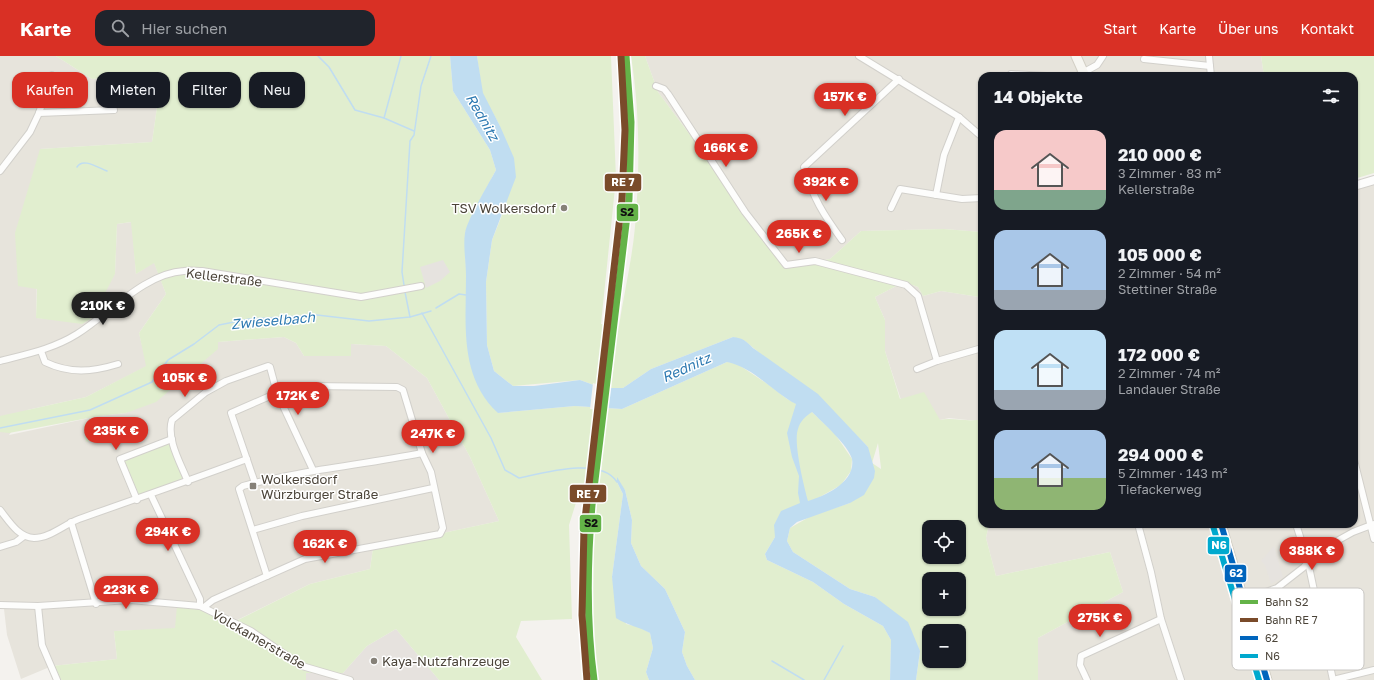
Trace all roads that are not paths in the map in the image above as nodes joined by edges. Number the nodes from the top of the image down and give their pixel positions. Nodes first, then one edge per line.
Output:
1 (859, 56) edge
2 (1076, 56) edge
3 (1103, 56) edge
4 (1209, 56) edge
5 (1144, 59) dead end
6 (1210, 66) junction
7 (1081, 72) edge
8 (1086, 72) edge
9 (1211, 72) edge
10 (899, 80) junction
11 (656, 86) dead end
12 (41, 108) edge
13 (114, 110) dead end
14 (39, 113) junction
15 (959, 117) junction
16 (978, 134) edge
17 (0, 171) edge
18 (1374, 180) edge
19 (1358, 185) edge
20 (936, 195) junction
21 (978, 198) edge
22 (891, 208) dead end
23 (842, 240) dead end
24 (421, 286) dead end
25 (978, 349) edge
26 (41, 351) junction
27 (0, 361) edge
28 (937, 361) junction
29 (118, 364) dead end
30 (917, 369) dead end
31 (277, 393) junction
32 (172, 439) junction
33 (422, 453) junction
34 (246, 459) junction
35 (313, 470) junction
36 (1358, 474) edge
37 (188, 482) junction
38 (255, 483) junction
39 (433, 488) junction
40 (151, 495) junction
41 (137, 500) junction
42 (0, 510) edge
43 (71, 522) junction
44 (1372, 525) edge
45 (1139, 528) edge
46 (1222, 528) edge
47 (1297, 528) edge
48 (253, 530) junction
49 (24, 536) junction
50 (1374, 539) edge
51 (0, 547) edge
52 (1308, 562) junction
53 (267, 576) junction
54 (1240, 588) edge
55 (1277, 588) edge
56 (1314, 588) edge
57 (96, 604) junction
58 (0, 605) edge
59 (38, 606) junction
60 (202, 606) junction
61 (1161, 619) junction
62 (1264, 670) edge
63 (1331, 670) edge
64 (1374, 670) edge
65 (57, 680) edge
66 (350, 680) edge
67 (1087, 680) edge
68 (1181, 680) edge
69 (1267, 680) edge
70 (1333, 680) edge

1 - 10 street
2 - 7 main road
3 - 8 street
4 - 6 street
5 - 6 street
6 - 9 street
10 - 15 street
10 - 23 street
11 - 28 street
12 - 14 street
13 - 14 street
14 - 17 street
15 - 16 street
15 - 20 street
18 - 19 street
20 - 21 street
20 - 22 street
24 - 26 street, Kellerstraße
25 - 28 street
26 - 27 street, Kellerstraße
26 - 29 street
28 - 30 street
31 - 32 street
31 - 33 street
31 - 34 street
31 - 35 street
32 - 37 street
32 - 41 street
33 - 35 street
33 - 39 street
34 - 37 street
34 - 38 street
35 - 38 street
36 - 44 street
37 - 40 street
38 - 48 street
39 - 48 street
39 - 53 street
40 - 41 street
40 - 60 street
41 - 43 street
42 - 49 street
43 - 49 street
43 - 57 street
44 - 50 street
44 - 52 street
45 - 61 street
46 - 54 main road
47 - 52 street
48 - 53 street
49 - 51 street
52 - 55 street
52 - 56 street
53 - 60 street
57 - 59 street, Volckamerstraße
57 - 60 street, Volckamerstraße
58 - 59 street, Volckamerstraße
59 - 65 street
60 - 66 street, Volckamerstraße
61 - 67 street
61 - 68 street
62 - 69 main road
63 - 70 street
64 - 70 street

